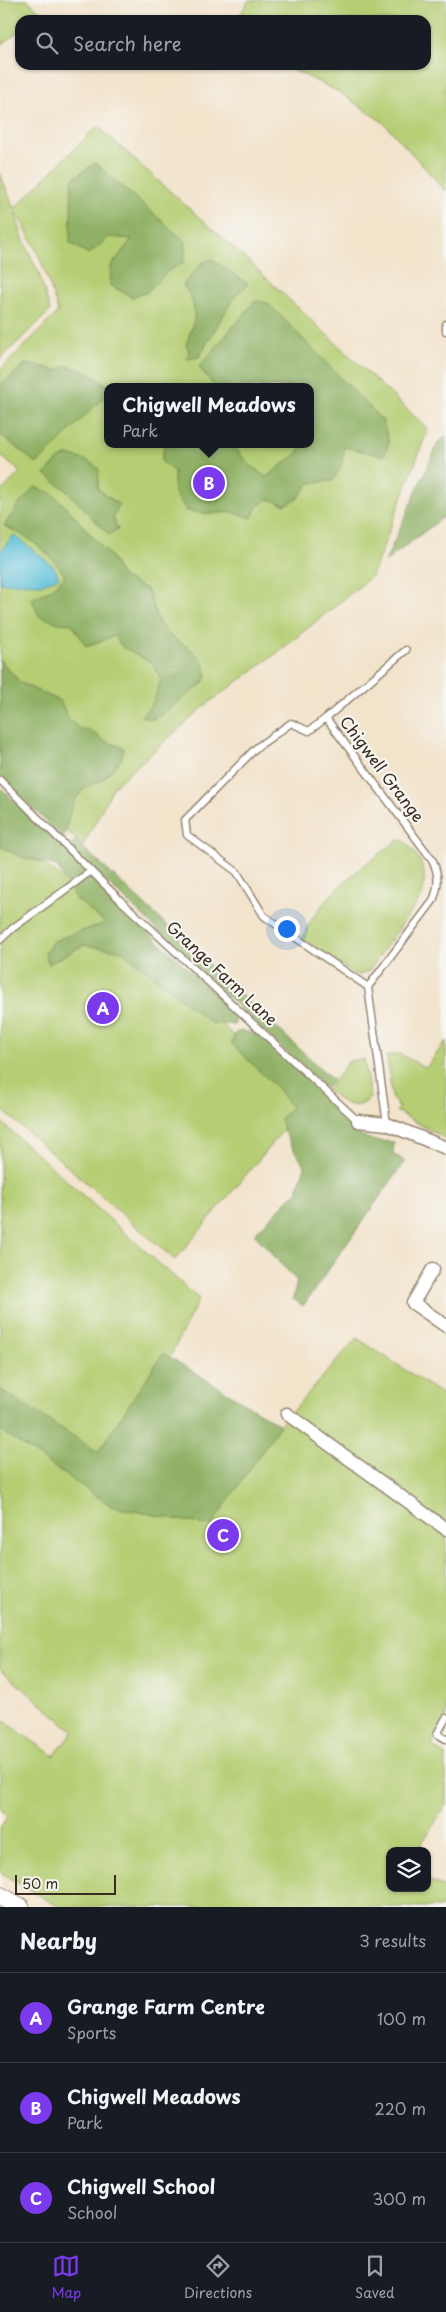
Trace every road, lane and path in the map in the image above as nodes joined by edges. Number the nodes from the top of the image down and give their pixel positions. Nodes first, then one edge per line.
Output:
1 (446, 324) edge
2 (446, 331) edge
3 (406, 650) dead end
4 (326, 718) junction
5 (0, 780) edge
6 (91, 871) junction
7 (0, 940) edge
8 (368, 988) junction
9 (358, 1121) joint
10 (386, 1124) junction
11 (446, 1148) edge
12 (433, 1269) dead end
13 (446, 1326) edge
14 (287, 1414) dead end
15 (446, 1530) edge
16 (446, 1718) edge
17 (446, 1739) edge
18 (0, 1896) edge
19 (20, 1907) edge

1 - 2 lane
3 - 4 lane, Chigwell Grange
4 - 8 lane, Chigwell Grange
4 - 8 lane, Chigwell Grange
5 - 6 lane, Grange Farm Lane
6 - 7 lane
6 - 9 lane, Grange Farm Lane
8 - 10 lane
9 - 10 street, Grange Farm Lane
10 - 11 street, Grange Farm Lane
12 - 13 street
14 - 15 street
16 - 17 lane
18 - 19 street

